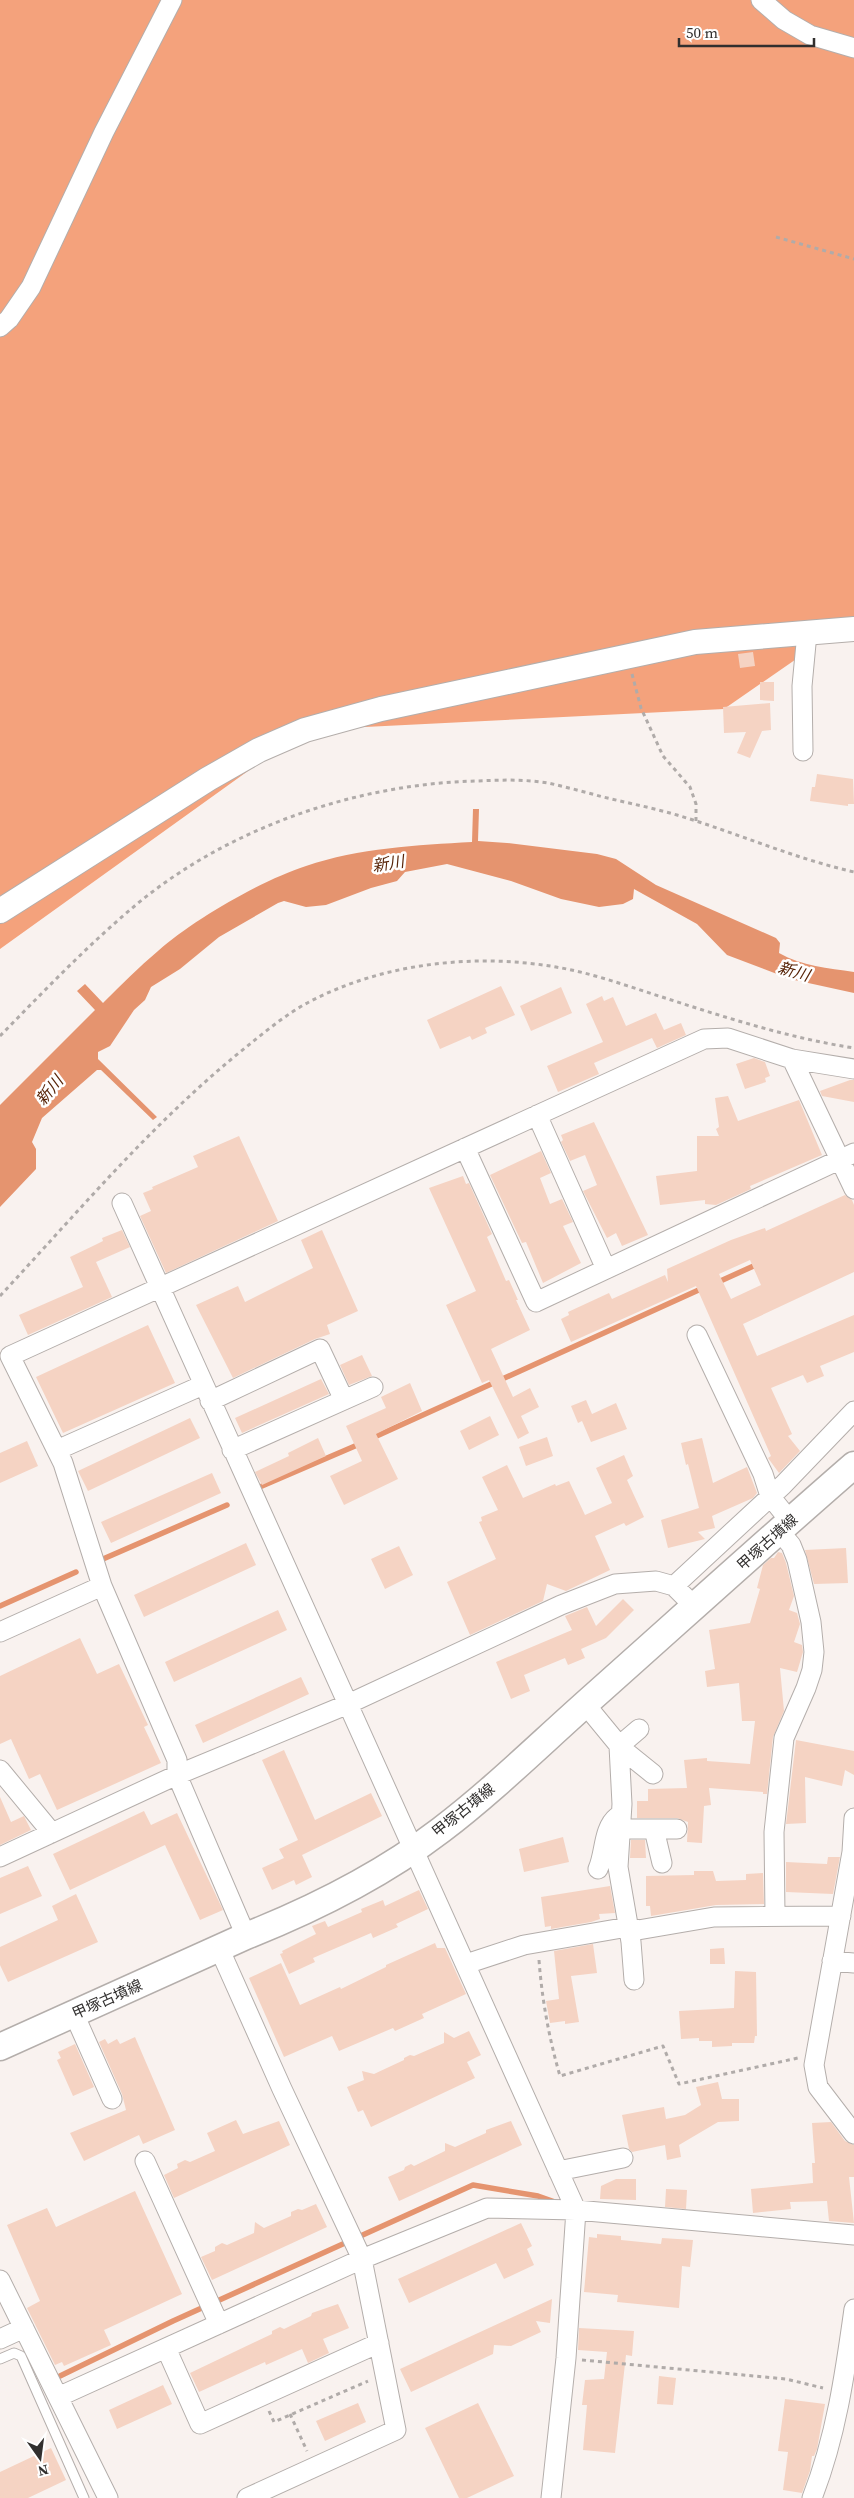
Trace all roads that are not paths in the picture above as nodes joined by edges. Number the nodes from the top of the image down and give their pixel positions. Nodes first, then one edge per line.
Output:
1 (172, 0) edge
2 (761, 0) edge
3 (854, 48) edge
4 (0, 327) edge
5 (854, 630) edge
6 (807, 633) junction
7 (803, 751) dead end
8 (0, 911) edge
9 (792, 1059) junction
10 (854, 1069) edge
11 (537, 1115) junction
12 (465, 1148) junction
13 (847, 1157) edge
14 (854, 1189) edge
15 (122, 1203) dead end
16 (606, 1270) junction
17 (160, 1289) junction
18 (697, 1335) dead end
19 (373, 1387) dead end
20 (206, 1393) junction
21 (344, 1400) junction
22 (854, 1411) edge
23 (57, 1450) junction
24 (232, 1450) junction
25 (854, 1465) edge
26 (770, 1496) junction
27 (785, 1526) junction
28 (102, 1586) junction
29 (674, 1586) junction
30 (695, 1607) junction
31 (0, 1632) edge
32 (585, 1704) junction
33 (346, 1705) junction
34 (639, 1729) dead end
35 (619, 1746) junction
36 (0, 1770) edge
37 (653, 1774) dead end
38 (176, 1775) junction
39 (854, 1818) edge
40 (620, 1822) junction
41 (654, 1829) junction
42 (677, 1829) dead end
43 (52, 1833) junction
44 (853, 1845) edge
45 (413, 1849) junction
46 (0, 1856) edge
47 (662, 1863) dead end
48 (598, 1869) dead end
49 (775, 1915) junction
50 (841, 1916) junction
51 (628, 1927) junction
52 (246, 1936) junction
53 (220, 1948) junction
54 (832, 1961) junction
55 (854, 1963) edge
56 (466, 1964) junction
57 (634, 1980) dead end
58 (74, 2014) junction
59 (0, 2047) edge
60 (112, 2099) dead end
61 (854, 2134) edge
62 (623, 2158) dead end
63 (145, 2162) dead end
64 (558, 2171) junction
65 (576, 2210) junction
66 (854, 2235) edge
67 (362, 2259) junction
68 (0, 2280) edge
69 (854, 2309) edge
70 (219, 2324) junction
71 (24, 2328) junction
72 (0, 2339) edge
73 (379, 2343) junction
74 (166, 2348) junction
75 (0, 2359) edge
76 (58, 2397) junction
77 (84, 2498) edge
78 (108, 2498) edge
79 (247, 2498) edge
80 (551, 2498) edge
81 (812, 2498) edge

1 - 4 street
2 - 3 street
5 - 6 street
6 - 7 street
6 - 8 street
9 - 10 street
9 - 11 street
9 - 13 street
11 - 12 street
11 - 16 street
12 - 16 street
12 - 17 street
13 - 14 street
13 - 16 street
15 - 17 street
17 - 20 street
17 - 23 street
18 - 26 street
19 - 21 street
20 - 21 street
20 - 23 street
20 - 24 street
21 - 24 street
22 - 26 street
23 - 28 street
24 - 33 street
25 - 27 main road, 甲塚古墳線
26 - 27 street
26 - 29 street
27 - 30 main road, 甲塚古墳線
27 - 49 street
28 - 31 street
28 - 38 street
29 - 30 street
29 - 33 street
30 - 32 main road, 甲塚古墳線
32 - 35 street
32 - 45 main road, 甲塚古墳線
33 - 38 street
33 - 45 street
34 - 35 street
35 - 37 street
35 - 40 street
36 - 43 street
38 - 43 street
38 - 52 street
39 - 44 street
40 - 41 street
40 - 48 street
40 - 51 street
41 - 42 street
41 - 47 street
43 - 46 street
44 - 50 street
45 - 52 main road, 甲塚古墳線
45 - 56 street
49 - 50 street
49 - 51 street
50 - 54 street
51 - 56 street
51 - 57 street
52 - 53 main road, 甲塚古墳線
53 - 58 main road, 甲塚古墳線
53 - 67 street
54 - 55 street
54 - 61 street
56 - 64 street
58 - 59 main road, 甲塚古墳線
58 - 60 street
62 - 64 street
63 - 70 street
64 - 65 street
65 - 66 street
65 - 67 street
65 - 80 street
67 - 70 street
67 - 73 street
68 - 71 street
69 - 81 street
70 - 74 street
71 - 72 street
71 - 76 street
73 - 74 street
73 - 79 street
74 - 76 street
75 - 77 lane
76 - 78 street

